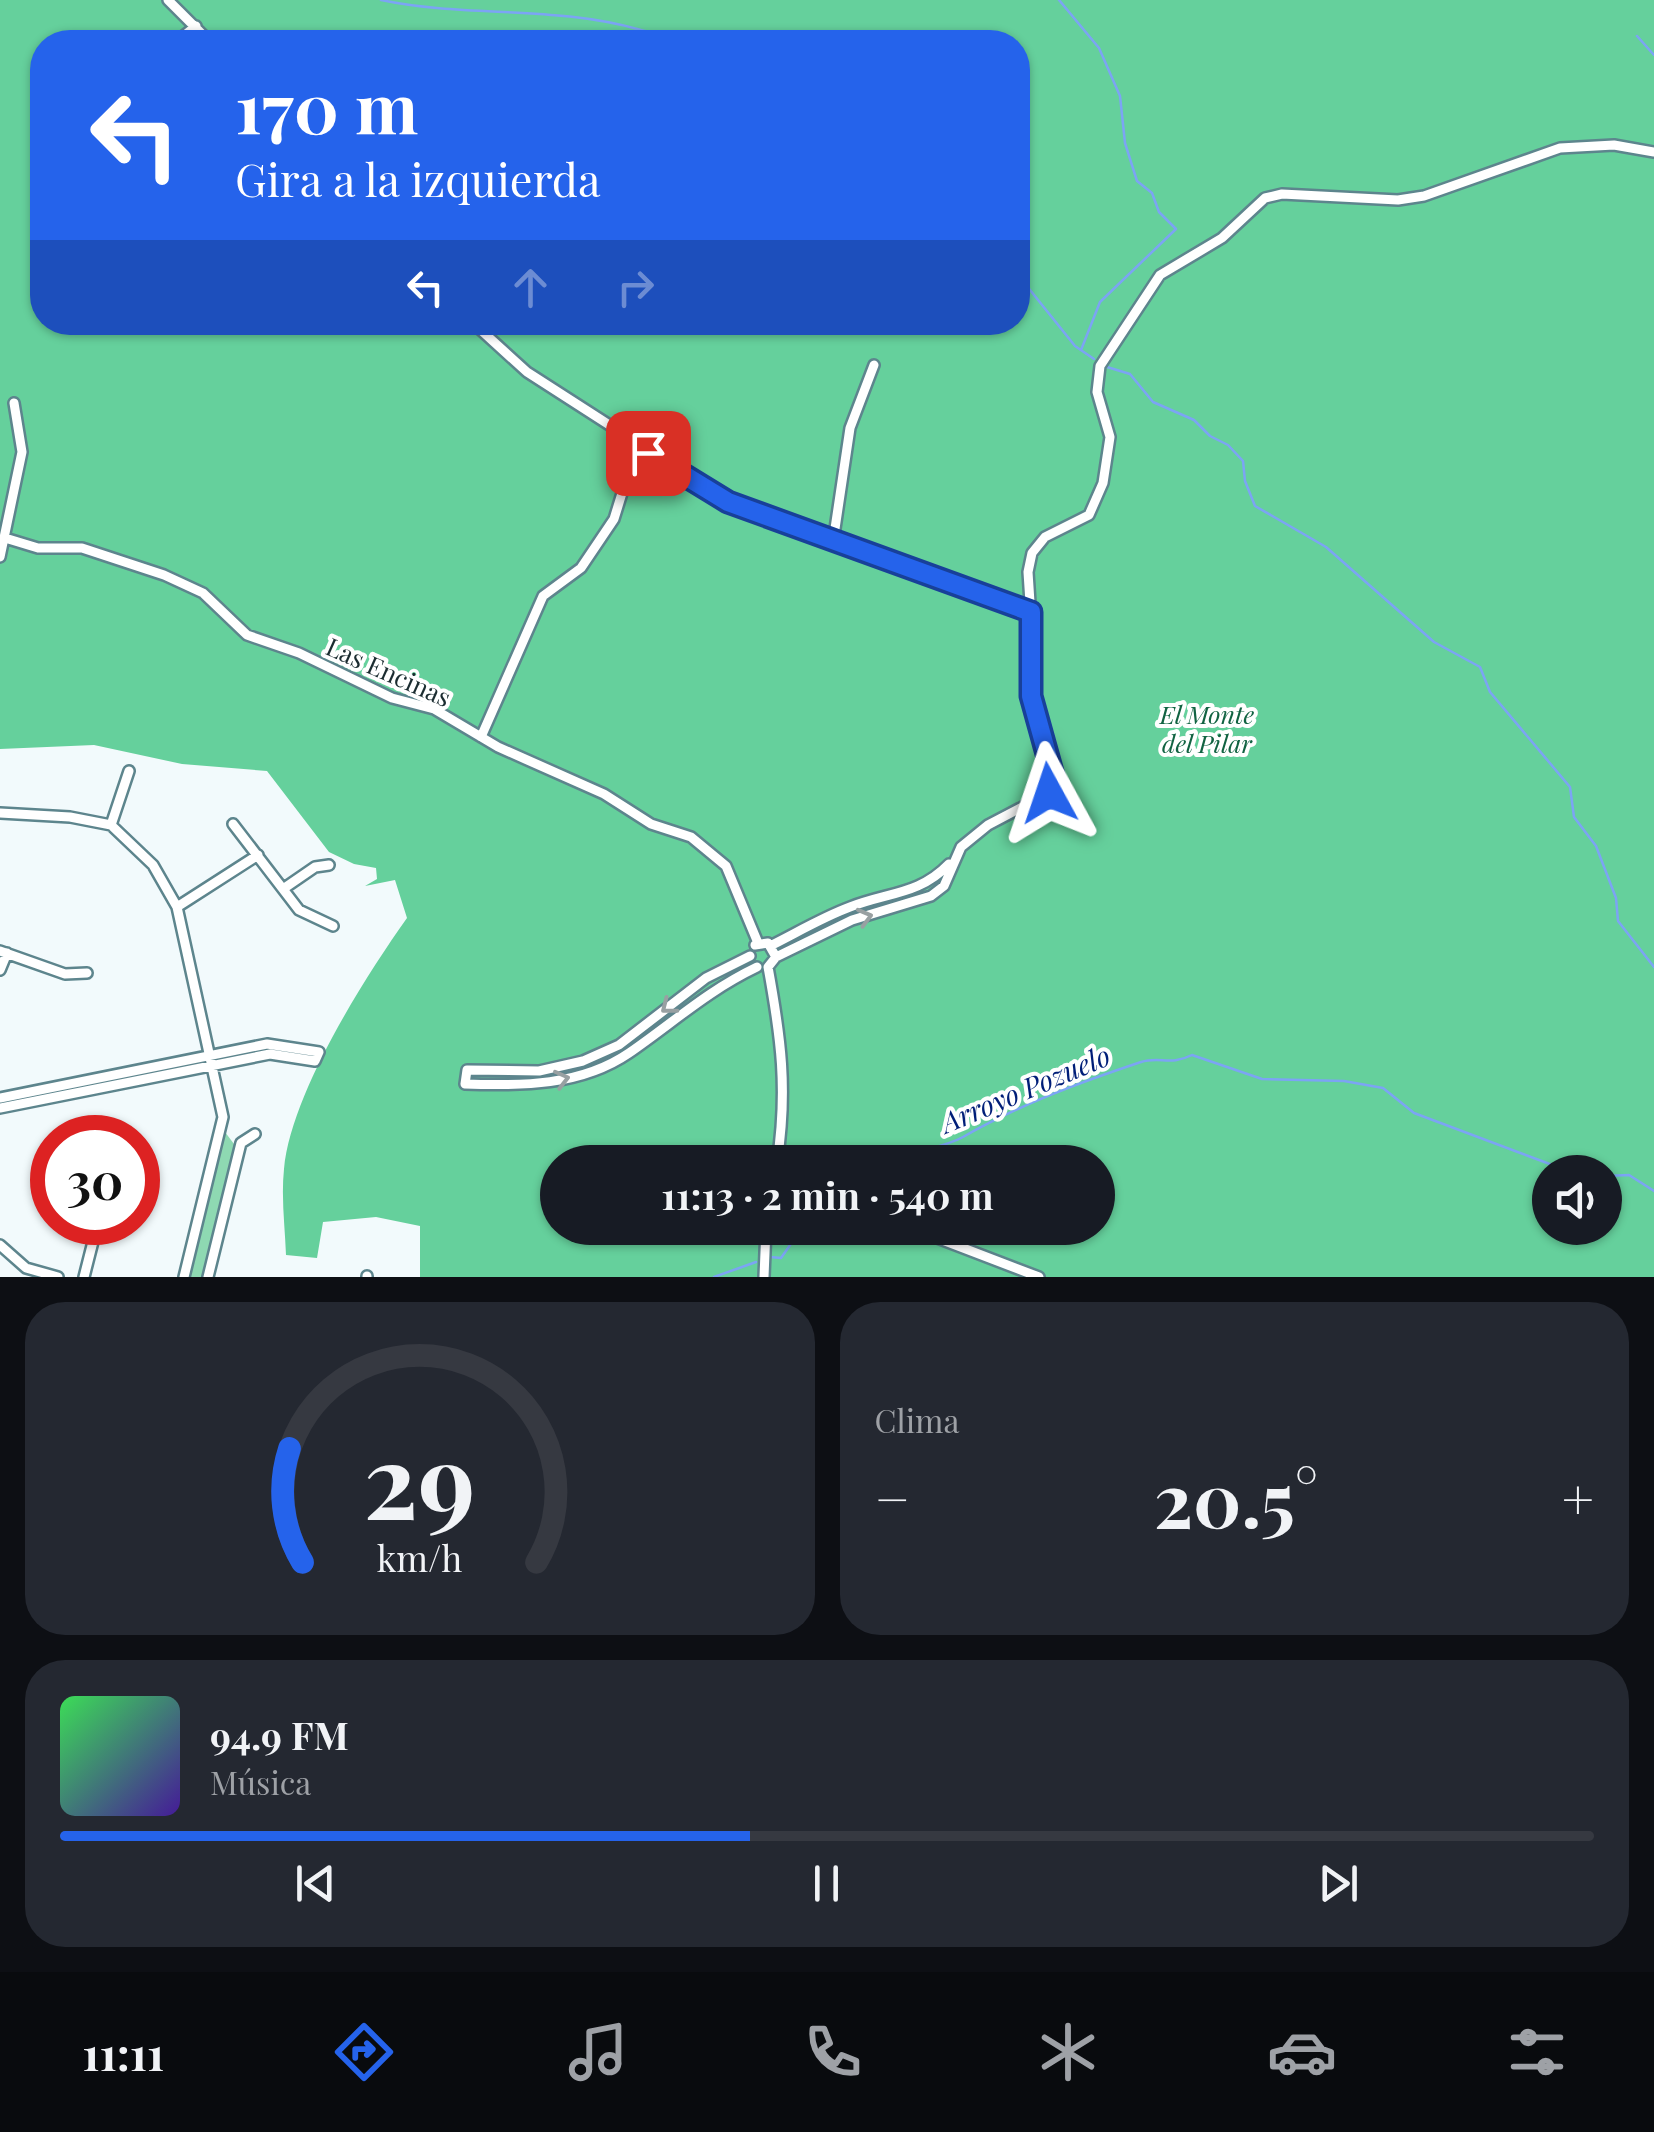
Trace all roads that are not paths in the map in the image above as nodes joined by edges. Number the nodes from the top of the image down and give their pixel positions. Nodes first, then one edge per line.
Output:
1 (168, 0) edge
2 (196, 26) junction
3 (191, 30) edge
4 (200, 30) edge
5 (1654, 152) edge
6 (486, 335) edge
7 (874, 366) dead end
8 (14, 403) dead end
9 (648, 453) junction
10 (5, 538) junction
11 (833, 542) junction
12 (0, 557) edge
13 (1031, 612) junction
14 (481, 737) junction
15 (129, 771) dead end
16 (0, 813) edge
17 (232, 824) dead end
18 (111, 826) junction
19 (258, 855) junction
20 (954, 858) junction
21 (328, 866) dead end
22 (283, 889) junction
23 (177, 907) junction
24 (334, 926) dead end
25 (758, 943) junction
26 (772, 945) junction
27 (4, 952) edge
28 (750, 956) junction
29 (776, 956) junction
30 (763, 967) junction
31 (0, 970) edge
32 (87, 972) dead end
33 (213, 1060) junction
34 (0, 1098) edge
35 (0, 1108) edge
36 (223, 1128) junction
37 (254, 1134) dead end
38 (242, 1144) junction
39 (779, 1145) edge
40 (0, 1245) edge
41 (92, 1245) edge
42 (765, 1245) edge
43 (955, 1245) edge
44 (58, 1277) edge
45 (84, 1277) edge
46 (184, 1277) edge
47 (208, 1277) edge
48 (764, 1277) edge
49 (1039, 1277) edge

1 - 2 street
2 - 3 street
2 - 4 street
5 - 13 street
6 - 9 street
7 - 11 street
8 - 10 street
9 - 11 street
9 - 14 street
10 - 12 street
10 - 14 street, Las Encinas
11 - 13 street
13 - 20 street
14 - 25 street, Las Encinas
15 - 18 street
16 - 18 street
17 - 19 street
18 - 23 street
19 - 22 street
19 - 23 street
20 - 26 street
29 -> 20 street
21 - 22 street
22 - 24 street
23 - 33 street
25 - 26 street
25 - 28 street
26 - 29 street
27 - 31 street
27 - 32 street
28 - 30 street
28 -> 30 street
29 - 30 street
30 - 39 street
33 - 33 street
33 - 34 street
33 - 35 street
33 - 36 street
36 - 38 street
36 - 46 street
37 - 38 street
38 - 47 street
40 - 44 street
41 - 45 street
42 - 48 street
43 - 49 street

